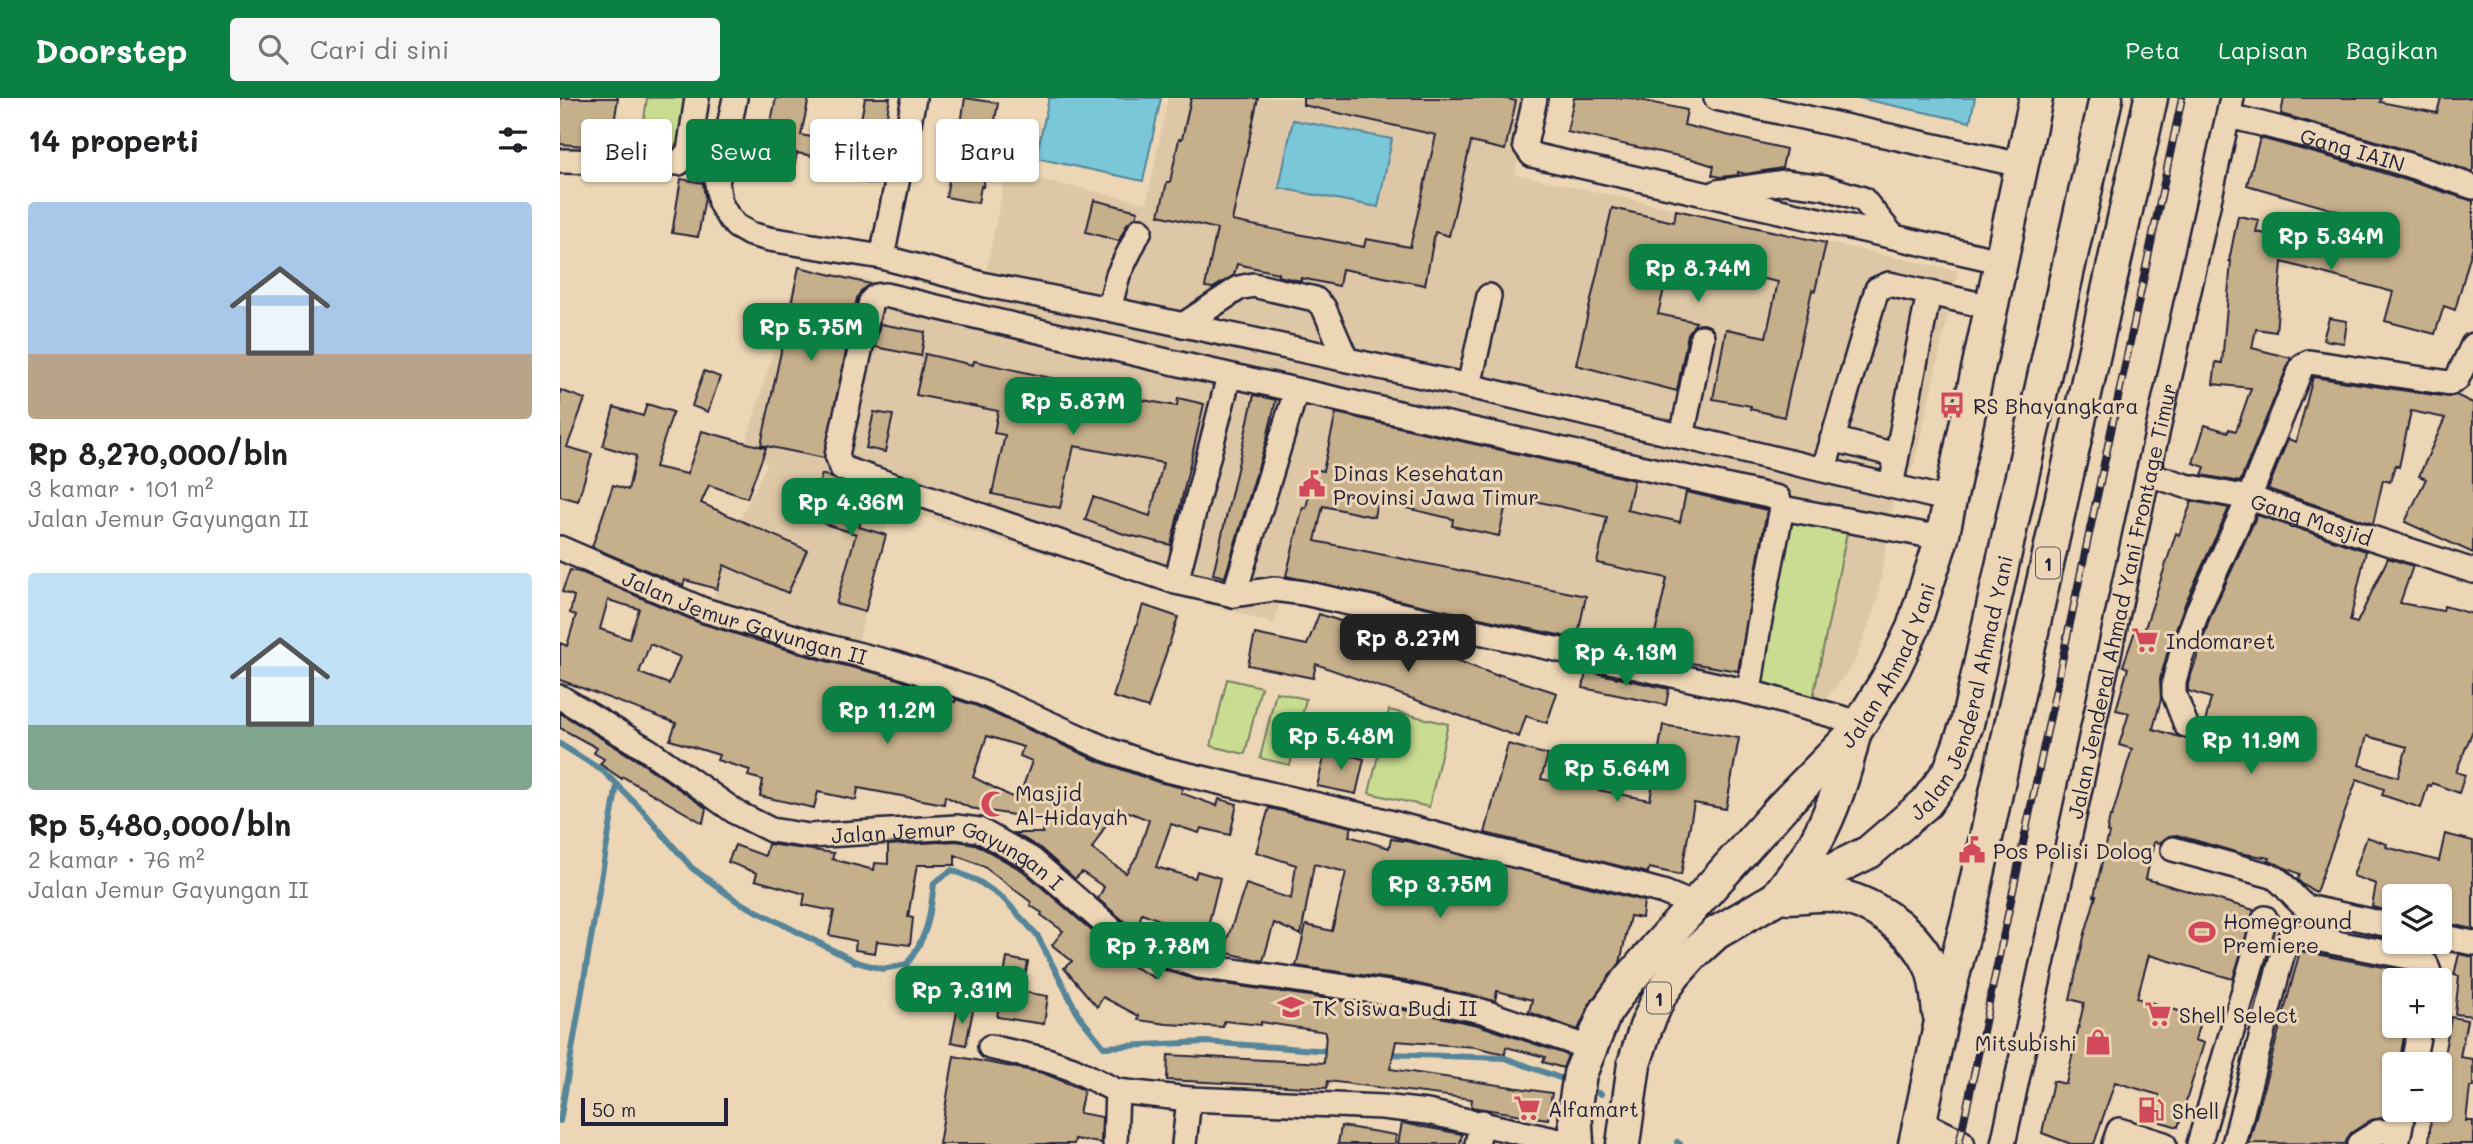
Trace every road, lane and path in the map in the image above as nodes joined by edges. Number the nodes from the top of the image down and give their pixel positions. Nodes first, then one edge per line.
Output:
1 (697, 98) edge
2 (735, 98) edge
3 (914, 98) edge
4 (1535, 98) edge
5 (1716, 98) edge
6 (2036, 98) edge
7 (2106, 98) edge
8 (2151, 98) edge
9 (2231, 107) edge
10 (560, 160) edge
11 (2021, 165) junction
12 (2473, 187) edge
13 (1704, 194) junction
14 (1140, 230) dead end
15 (1893, 236) junction
16 (882, 257) junction
17 (2000, 261) junction
18 (1929, 292) junction
19 (1489, 296) dead end
20 (1991, 307) junction
21 (1109, 309) junction
22 (1183, 325) junction
23 (1702, 337) dead end
24 (2473, 345) edge
25 (1346, 359) junction
26 (1229, 376) junction
27 (1469, 386) junction
28 (1296, 391) junction
29 (1682, 437) junction
30 (1832, 439) junction
31 (1896, 455) junction
32 (1824, 469) junction
33 (2148, 474) junction
34 (1891, 486) junction
35 (2249, 498) junction
36 (1950, 500) junction
37 (1782, 508) junction
38 (1942, 538) junction
39 (560, 548) edge
40 (2473, 571) edge
41 (1176, 582) junction
42 (1234, 595) junction
43 (1749, 692) junction
44 (560, 697) edge
45 (2186, 725) dead end
46 (1858, 727) junction
47 (2173, 849) dead end
48 (1774, 899) junction
49 (1699, 900) junction
50 (2265, 918) dead end
51 (2382, 923) edge
52 (2452, 939) edge
53 (2473, 943) edge
54 (2427, 968) edge
55 (1940, 1026) junction
56 (990, 1047) dead end
57 (1585, 1061) junction
58 (1117, 1091) junction
59 (1189, 1099) junction
60 (2400, 1128) edge
61 (1480, 1133) edge
62 (1919, 1138) edge
63 (1115, 1144) edge
64 (1184, 1144) edge
65 (1575, 1144) edge
66 (1623, 1144) edge
67 (1960, 1144) edge
68 (2003, 1144) edge
69 (2114, 1144) edge
70 (2164, 1144) edge
71 (2199, 1144) edge
72 (2234, 1144) edge
73 (2359, 1144) edge

1 - 10 street
2 - 16 street
3 - 16 street
4 - 13 street
5 - 11 street
6 - 11 highway, Jalan Ahmad Yani / 1
7 - 48 highway, Jalan Jenderal Ahmad Yani / 1
8 - 55 highway, 1
9 - 12 street, Gang IAIN
9 - 33 street, Jalan Jenderal Ahmad Yani Frontage Timur
11 - 17 highway, Jalan Ahmad Yani / 1
13 - 15 street
13 - 15 street
14 - 21 street
15 - 17 street
16 - 21 street
17 - 20 highway, Jalan Ahmad Yani / 1
18 - 20 street
18 - 30 street
18 - 31 street
19 - 27 street
20 - 36 highway, Jalan Ahmad Yani / 1
21 - 22 street
22 - 25 street
22 - 25 street
23 - 29 street
24 - 35 street
25 - 27 street
26 - 28 street
26 - 41 street
26 - 41 street
27 - 29 street
28 - 37 street
28 - 42 street
29 - 32 street
30 - 31 street
30 - 32 street
31 - 34 street
32 - 34 street
33 - 35 street, Gang Masjid
33 - 68 street, Jalan Jenderal Ahmad Yani Frontage Timur
34 - 36 street
35 - 40 street, Gang Masjid
35 - 45 street
36 - 38 highway, Jalan Ahmad Yani / 1
37 - 38 street
37 - 43 street
38 - 46 highway, Jalan Ahmad Yani / 1
39 - 49 street, Jalan Jemur Gayungan II
41 - 42 street
42 - 43 street
43 - 46 street
44 - 57 street, Jalan Jemur Gayungan I
46 - 48 highway
46 - 49 highway, Jalan Ahmad Yani / 1
47 - 51 street
48 - 49 highway
48 - 55 highway
48 - 66 highway, Jalan Jenderal Ahmad Yani / 1
49 - 57 highway, Jalan Ahmad Yani / 1
50 - 71 street
52 - 53 street
54 - 72 street
55 - 62 highway, 1
56 - 58 street
57 - 65 highway, Jalan Ahmad Yani / 1
58 - 59 street
58 - 63 street
59 - 61 street
59 - 64 street
60 - 73 street
61 - 65 street
62 - 67 main road
69 - 70 street

